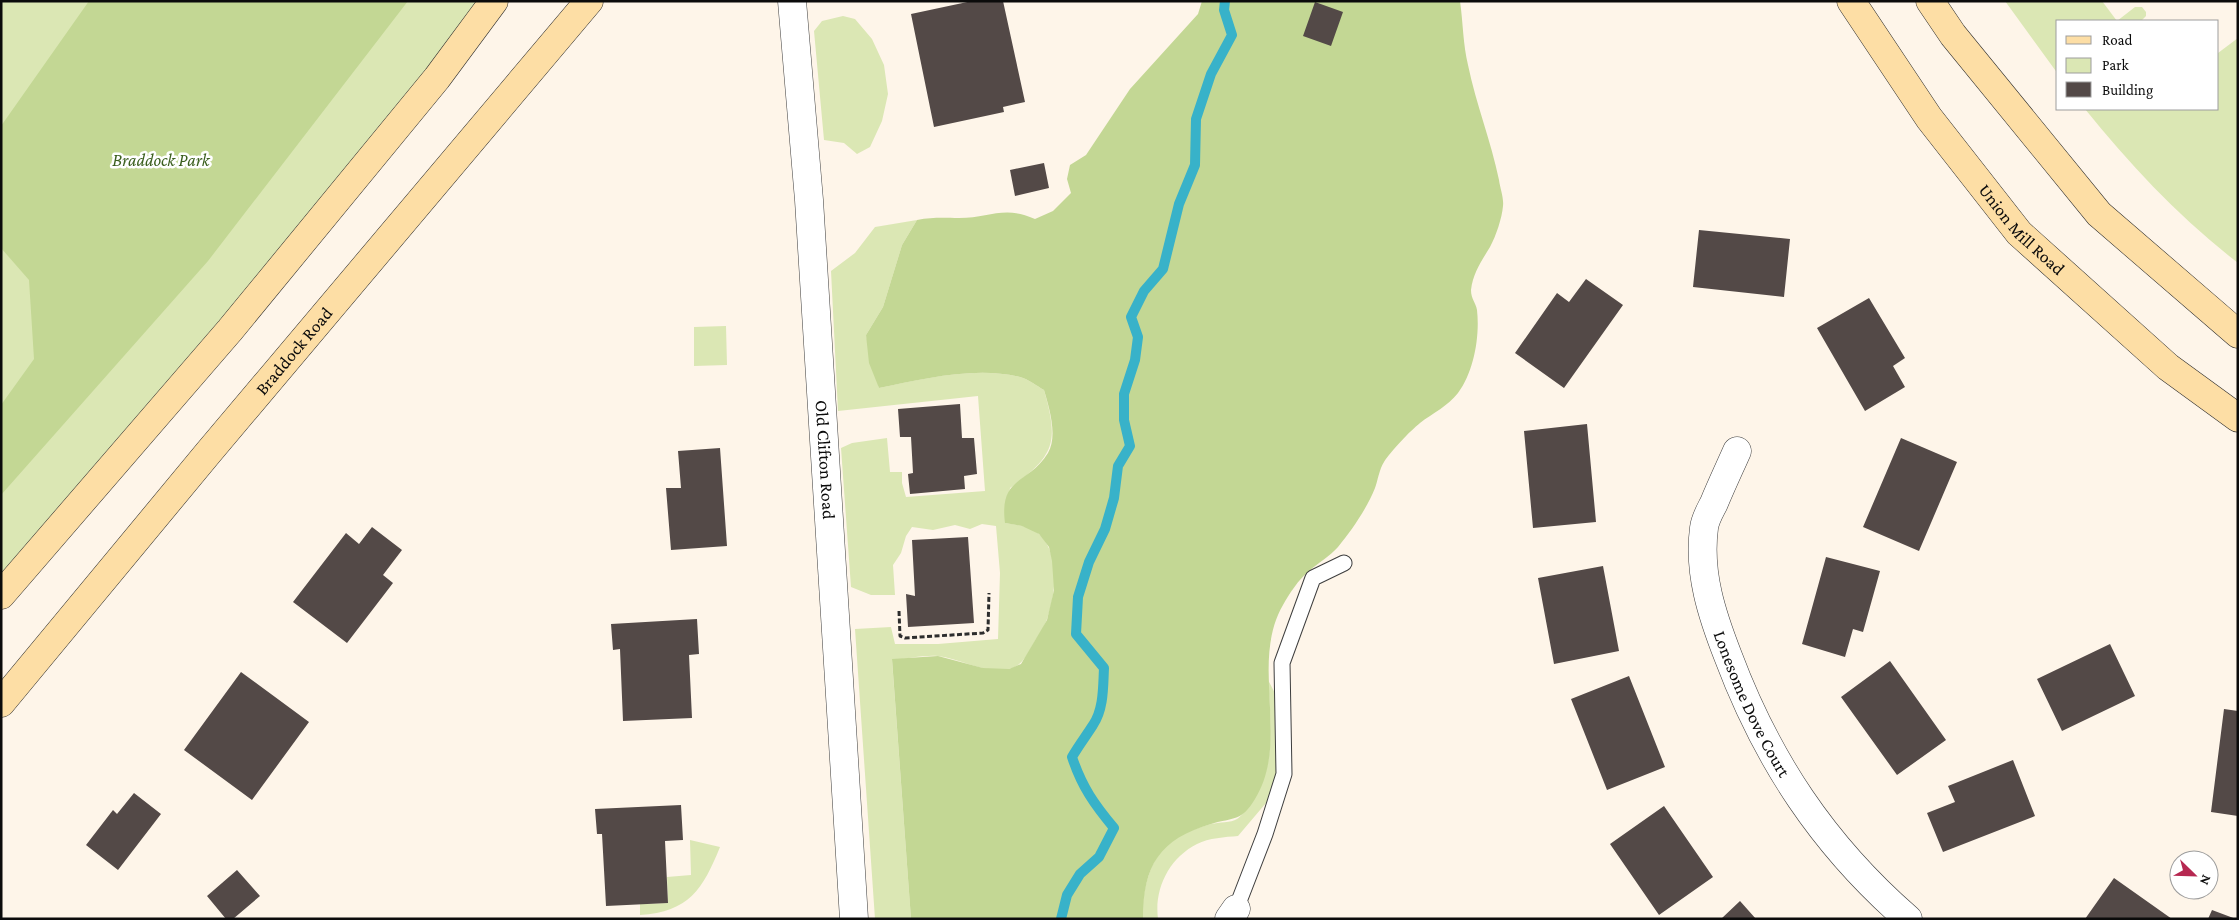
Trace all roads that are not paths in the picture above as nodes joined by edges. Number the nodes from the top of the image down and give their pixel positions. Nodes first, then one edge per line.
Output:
1 (494, 1) edge
2 (589, 1) edge
3 (792, 1) edge
4 (1851, 1) edge
5 (1930, 1) edge
6 (2238, 334) edge
7 (2238, 418) edge
8 (1737, 451) dead end
9 (1344, 563) dead end
10 (1, 596) edge
11 (1, 703) edge
12 (1233, 914) edge
13 (854, 919) edge
14 (1908, 919) edge

1 - 10 main road
2 - 11 main road, Braddock Road
3 - 13 street, Old Clifton Road
4 - 7 main road, Union Mill Road
5 - 6 main road
8 - 14 street, Lonesome Dove Court
9 - 12 lane

